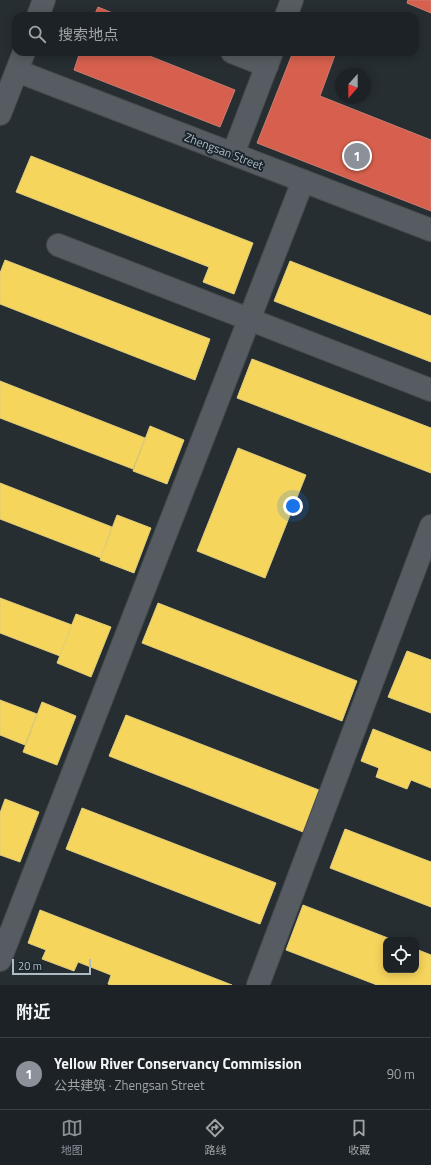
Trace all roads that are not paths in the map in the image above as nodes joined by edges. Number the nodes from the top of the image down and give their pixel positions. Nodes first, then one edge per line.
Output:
1 (44, 0) edge
2 (292, 0) edge
3 (40, 12) edge
4 (288, 12) edge
5 (254, 56) edge
6 (270, 59) edge
7 (20, 62) edge
8 (0, 114) edge
9 (233, 154) junction
10 (303, 181) junction
11 (431, 230) edge
12 (58, 245) dead end
13 (249, 320) junction
14 (431, 390) edge
15 (431, 526) edge
16 (0, 960) edge
17 (258, 985) edge

1 - 3 street
2 - 4 street
5 - 6 street
6 - 9 street
7 - 8 street
7 - 9 street, Zhengsan Street
9 - 10 street, Zhengsan Street
10 - 11 street, Zhengsan Street
10 - 13 street
12 - 13 street
13 - 14 street
13 - 16 street
15 - 17 street

